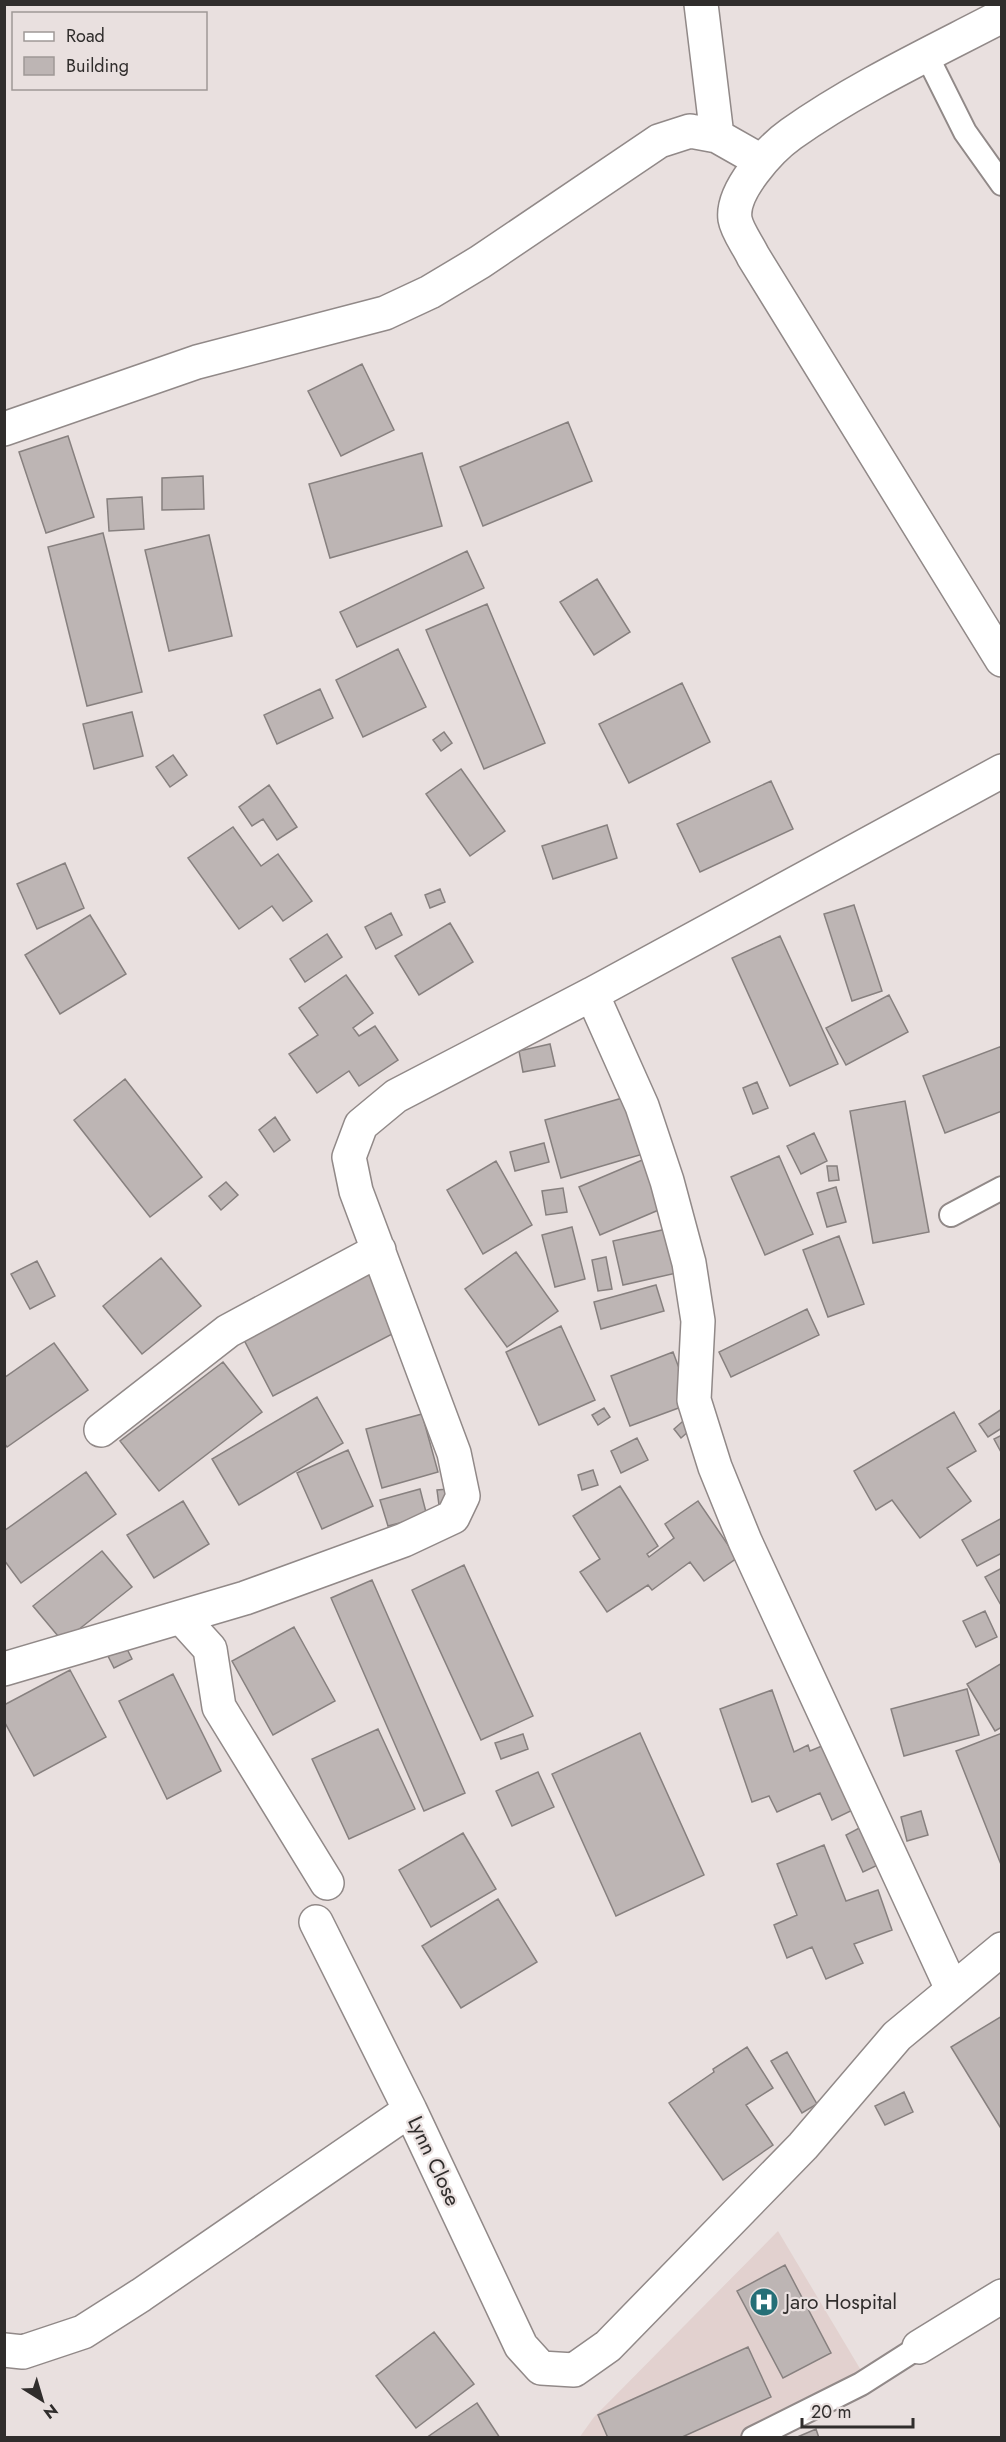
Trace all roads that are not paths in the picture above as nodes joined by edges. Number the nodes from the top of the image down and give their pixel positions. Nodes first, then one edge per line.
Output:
1 (701, 4) edge
2 (1002, 16) edge
3 (927, 56) junction
4 (717, 136) junction
5 (761, 161) junction
6 (1002, 184) edge
7 (4, 429) edge
8 (1002, 660) edge
9 (1002, 771) edge
10 (592, 994) junction
11 (1002, 1188) edge
12 (951, 1215) dead end
13 (378, 1250) junction
14 (101, 1430) dead end
15 (181, 1617) junction
16 (4, 1669) edge
17 (327, 1882) dead end
18 (316, 1922) dead end
19 (1002, 1949) edge
20 (952, 1989) junction
21 (411, 2110) junction
22 (1002, 2296) edge
23 (919, 2347) joint
24 (14, 2351) edge
25 (753, 2438) edge

1 - 4 street
2 - 3 street
3 - 5 street
3 - 6 lane
4 - 5 street
4 - 7 street
5 - 8 street
9 - 10 street
10 - 13 street
10 - 20 street
11 - 12 lane
13 - 14 street
13 - 15 street
15 - 16 street
15 - 17 street
18 - 21 street, Lynn Close
19 - 20 street
20 - 21 street, Lynn Close
21 - 24 street
22 - 23 street
23 - 25 lane

